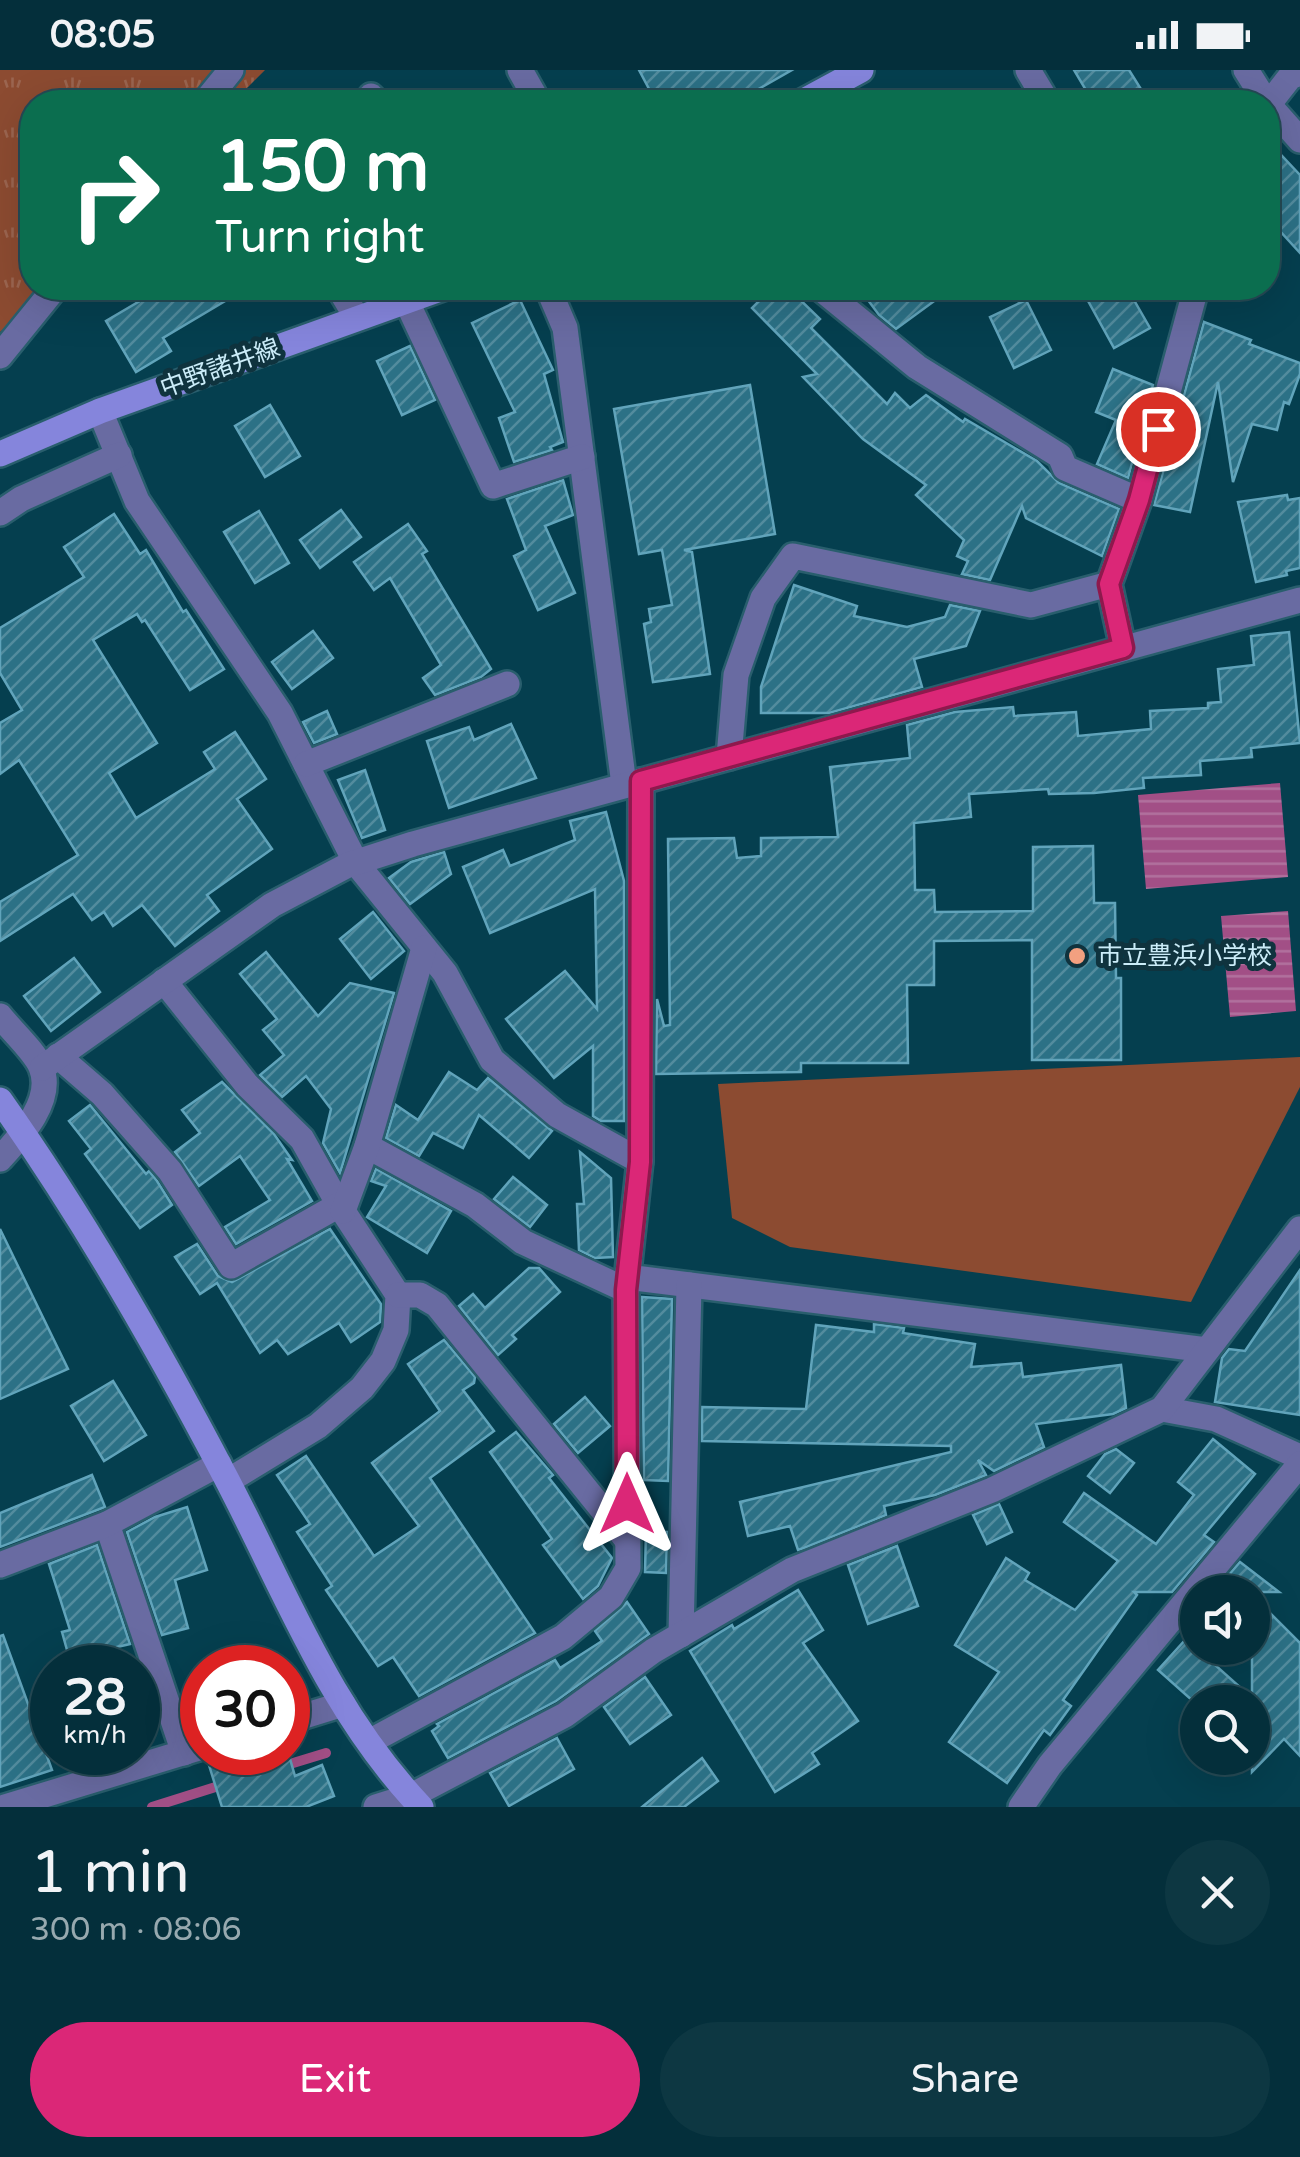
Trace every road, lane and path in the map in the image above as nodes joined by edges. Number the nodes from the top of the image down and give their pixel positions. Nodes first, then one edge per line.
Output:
1 (232, 70) edge
2 (861, 70) edge
3 (1300, 73) edge
4 (825, 79) edge
5 (215, 90) edge
6 (1279, 90) edge
7 (1280, 118) edge
8 (1300, 140) edge
9 (45, 300) edge
10 (346, 300) edge
11 (406, 300) joint
12 (553, 300) edge
13 (835, 300) edge
14 (1193, 300) edge
15 (357, 318) junction
16 (0, 356) edge
17 (100, 411) junction
18 (0, 454) edge
19 (118, 455) junction
20 (582, 457) junction
21 (1139, 500) junction
22 (0, 514) edge
23 (1109, 584) junction
24 (1300, 600) edge
25 (1123, 648) junction
26 (506, 684) dead end
27 (729, 757) junction
28 (306, 764) junction
29 (633, 783) junction
30 (356, 863) junction
31 (424, 948) junction
32 (164, 982) junction
33 (0, 1016) edge
34 (50, 1062) junction
35 (0, 1100) edge
36 (23, 1133) junction
37 (368, 1146) junction
38 (0, 1159) edge
39 (640, 1162) junction
40 (341, 1208) junction
41 (1300, 1229) edge
42 (626, 1283) junction
43 (689, 1285) junction
44 (398, 1295) junction
45 (1207, 1350) junction
46 (1162, 1408) junction
47 (1300, 1460) edge
48 (223, 1472) junction
49 (107, 1524) junction
50 (627, 1540) junction
51 (0, 1566) edge
52 (681, 1635) junction
53 (343, 1704) junction
54 (310, 1714) edge
55 (180, 1716) edge
56 (369, 1742) junction
57 (180, 1754) edge
58 (416, 1801) edge
59 (5, 1807) edge
60 (376, 1807) edge
61 (1021, 1807) edge

1 - 5 street
2 - 4 street
3 - 6 street
7 - 8 street
9 - 16 street
10 - 15 street
11 - 15 street, 中野諸井線
11 - 20 street
12 - 20 street
13 - 21 street
14 - 21 street
15 - 17 street, 中野諸井線
17 - 18 street, 中野諸井線
17 - 19 street
19 - 22 street
19 - 28 street
20 - 29 street
21 - 23 street
23 - 25 street
23 - 27 street
24 - 25 street
25 - 27 street
26 - 28 street
27 - 29 street
28 - 30 street
29 - 30 street
29 - 39 street
30 - 31 street
30 - 32 street
31 - 37 street
31 - 39 street
32 - 34 street
32 - 40 street
33 - 34 street
34 - 36 street
34 - 40 street
35 - 36 street
36 - 38 street
36 - 48 street
37 - 40 street
37 - 42 street
39 - 42 street
40 - 44 street
41 - 45 street
42 - 43 street
42 - 50 street
43 - 45 street
43 - 52 street
44 - 48 street
44 - 50 street
45 - 46 street
46 - 47 street
46 - 52 street
47 - 61 street
48 - 49 street
48 - 53 street
49 - 51 street
49 - 55 street
50 - 56 street
52 - 58 street
53 - 54 street
53 - 56 street
56 - 58 street
57 - 59 street
58 - 60 street

